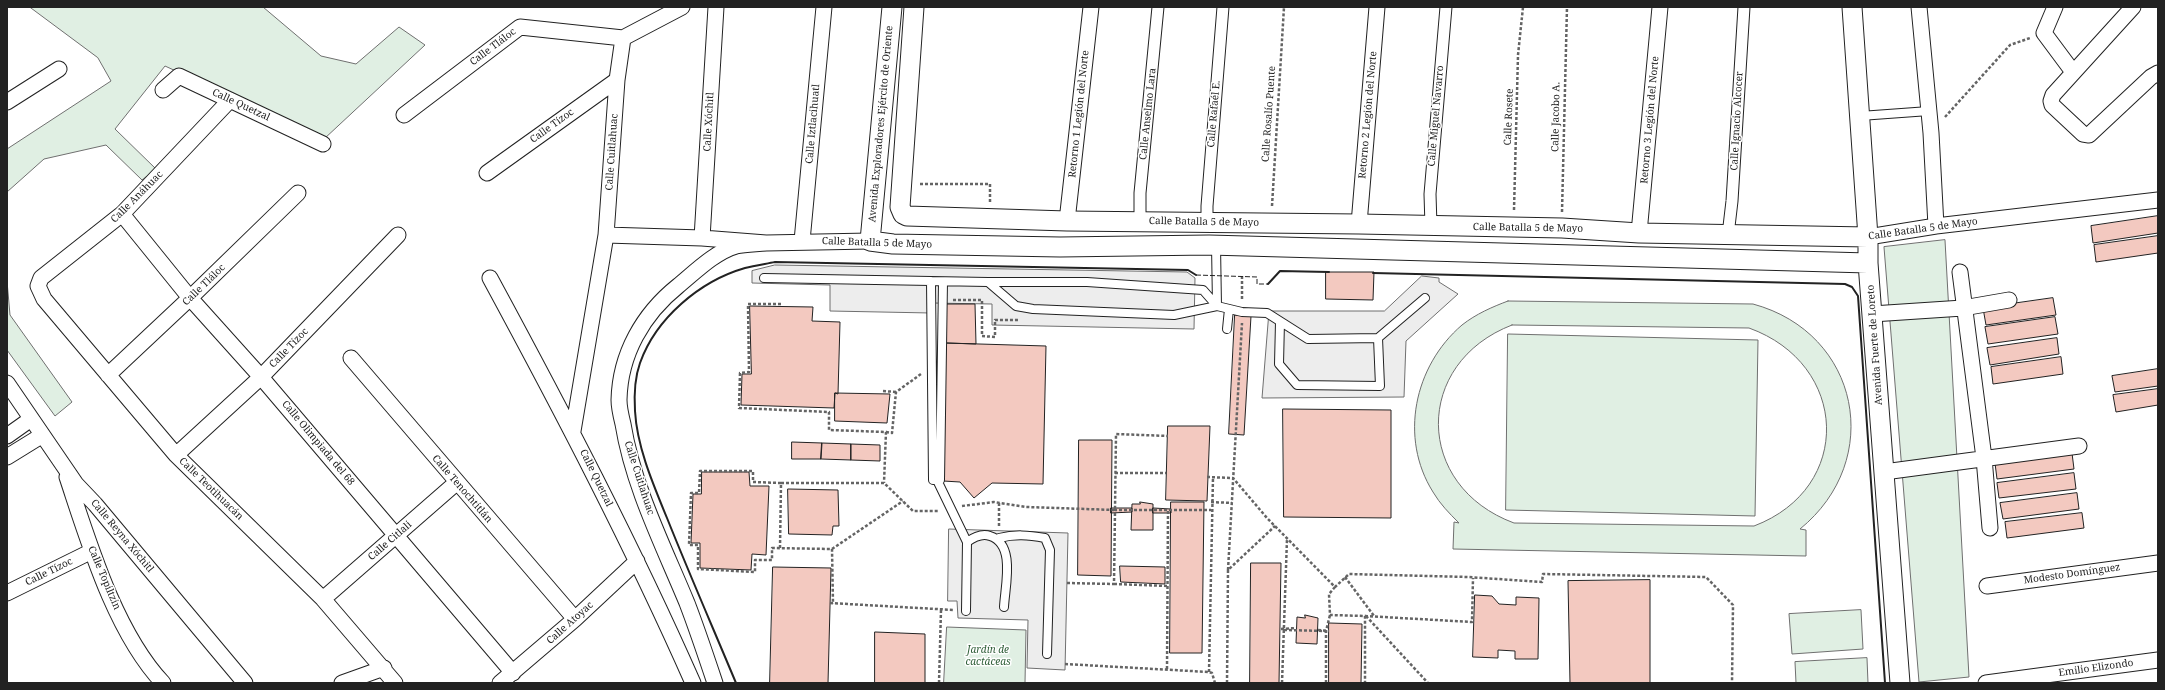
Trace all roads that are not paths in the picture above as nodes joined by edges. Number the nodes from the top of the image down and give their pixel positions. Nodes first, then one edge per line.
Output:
1 (716, 7) edge
2 (824, 7) edge
3 (892, 7) edge
4 (914, 7) edge
5 (1091, 7) edge
6 (1158, 7) edge
7 (1223, 7) edge
8 (1377, 7) edge
9 (1446, 7) edge
10 (1660, 7) edge
11 (1744, 7) edge
12 (1852, 7) edge
13 (1919, 7) edge
14 (2055, 7) edge
15 (2134, 7) edge
16 (673, 9) edge
17 (623, 38) junction
18 (59, 69) dead end
19 (2073, 72) junction
20 (2158, 73) edge
21 (617, 80) junction
22 (163, 90) dead end
23 (230, 100) junction
24 (7, 102) edge
25 (1929, 111) junction
26 (404, 115) dead end
27 (1860, 116) junction
28 (323, 144) dead end
29 (488, 173) dead end
30 (298, 193) dead end
31 (2158, 200) edge
32 (122, 214) junction
33 (1067, 221) junction
34 (1140, 221) junction
35 (1207, 221) junction
36 (1359, 224) junction
37 (1431, 226) junction
38 (1936, 226) junction
39 (1562, 228) junction
40 (1639, 233) junction
41 (398, 235) dead end
42 (606, 235) junction
43 (1728, 235) junction
44 (1868, 237) junction
45 (702, 238) junction
46 (802, 241) junction
47 (870, 241) junction
48 (766, 243) junction
49 (1213, 245) junction
50 (1429, 252) junction
51 (1563, 254) junction
52 (1868, 263) junction
53 (1960, 272) dead end
54 (490, 278) dead end
55 (764, 278) dead end
56 (931, 282) junction
57 (943, 282) junction
58 (988, 282) junction
59 (38, 286) joint
60 (190, 298) junction
61 (1425, 298) dead end
62 (2009, 300) dead end
63 (1216, 306) junction
64 (1963, 308) junction
65 (1229, 309) junction
66 (1872, 314) junction
67 (1280, 322) junction
68 (1227, 329) dead end
69 (1378, 338) junction
70 (352, 358) dead end
71 (108, 375) junction
72 (261, 377) junction
73 (7, 383) edge
74 (31, 419) junction
75 (573, 431) junction
76 (7, 436) edge
77 (41, 436) junction
78 (2079, 446) dead end
79 (176, 455) junction
80 (7, 457) edge
81 (1984, 458) junction
82 (62, 465) junction
83 (1884, 472) junction
84 (937, 480) junction
85 (456, 483) junction
86 (1990, 528) dead end
87 (396, 536) junction
88 (999, 538) junction
89 (967, 542) junction
90 (92, 550) junction
91 (637, 561) junction
92 (2158, 562) edge
93 (1987, 586) dead end
94 (7, 593) edge
95 (323, 599) junction
96 (1004, 607) dead end
97 (966, 611) road end
98 (575, 619) junction
99 (1047, 654) dead end
100 (2158, 660) edge
101 (384, 668) junction
102 (514, 673) junction
103 (163, 683) edge
104 (245, 683) edge
105 (342, 683) edge
106 (395, 683) edge
107 (500, 683) edge
108 (693, 683) edge
109 (715, 683) edge
110 (1900, 683) edge
111 (1986, 683) edge

1 - 45 street, Calle Xóchitl
2 - 46 street, Calle Iztlacihuatl
3 - 47 street, Avenida Exploradores Ejército de Oriente
4 - 33 street, Calle Batalla 5 de Mayo
5 - 33 street, Retorno 1 Legión del Norte
6 - 34 street, Calle Anselmo Lara
7 - 35 street, Calle Rafaél E.
8 - 36 street, Retorno 2 Legión del Norte
9 - 37 street, Calle Miguel Navarro
10 - 40 street, Retorno 3 Legión del Norte
11 - 43 street, Calle Ignacio Alcocer
12 - 27 street, Avenida Fuerte de Loreto
13 - 25 street
14 - 19 street
15 - 19 street
16 - 17 street
17 - 21 street, Calle Cuitlahuac
17 - 26 street, Calle Tláloc
18 - 24 street
19 - 20 street
21 - 29 street, Calle Tízoc
21 - 42 street, Calle Cuitlahuac
22 - 23 street, Calle Quetzal
23 - 28 street, Calle Quetzal
23 - 32 street, Calle Anáhuac
25 - 27 lane
25 - 38 street
27 - 44 street, Avenida Fuerte de Loreto
30 - 60 street, Calle Tláloc
31 - 38 street, Calle Batalla 5 de Mayo
32 - 59 street, Calle Anáhuac
32 - 60 street, Calle Olimpiada del 68
33 - 34 street, Calle Batalla 5 de Mayo
34 - 35 street, Calle Batalla 5 de Mayo
35 - 36 street, Calle Batalla 5 de Mayo
35 - 49 street
36 - 37 street, Calle Batalla 5 de Mayo
37 - 39 street, Calle Batalla 5 de Mayo
37 - 50 street
38 - 44 street, Calle Batalla 5 de Mayo
39 - 40 street, Calle Batalla 5 de Mayo
39 - 51 street
40 - 43 street, Calle Batalla 5 de Mayo
41 - 72 street, Calle Tízoc
42 - 45 street, Calle Batalla 5 de Mayo
42 - 75 street, Calle Cuitlahuac
43 - 44 street, Calle Batalla 5 de Mayo
44 - 52 street, Avenida Fuerte de Loreto
45 - 48 street, Calle Batalla 5 de Mayo
46 - 47 street, Calle Batalla 5 de Mayo
46 - 48 street, Calle Batalla 5 de Mayo
47 - 49 street, Calle Batalla 5 de Mayo
48 - 109 street, Calle Cuitlahuac
49 - 50 street, Calle Batalla 5 de Mayo
49 - 63 lane
50 - 51 street, Calle Batalla 5 de Mayo
51 - 52 street, Calle Batalla 5 de Mayo
52 - 66 street, Avenida Fuerte de Loreto
53 - 64 street
54 - 75 street, Calle Quetzal
55 - 56 lane
56 - 57 lane
56 - 84 lane
57 - 58 lane
57 - 84 lane
58 - 63 lane
58 - 63 lane
59 - 71 street, Calle Teotihuacán
60 - 71 street, Calle Tláloc
60 - 72 street, Calle Olimpiada del 68
61 - 69 lane
62 - 64 street
63 - 65 lane
64 - 66 street
64 - 81 street
65 - 67 lane
65 - 68 lane
66 - 83 street, Avenida Fuerte de Loreto
67 - 69 lane
67 - 69 lane
70 - 85 street, Calle Tenochtitlán
71 - 79 street, Calle Teotihuacán
72 - 79 street, Calle Tízoc
72 - 87 street, Calle Olimpiada del 68
73 - 74 street, Calle Reyna Xóchitl
74 - 76 street
74 - 77 street, Calle Reyna Xóchitl
75 - 91 street, Calle Quetzal
77 - 80 street
77 - 82 street, Calle Reyna Xóchitl
78 - 81 street
79 - 95 street, Calle Teotihuacán
81 - 83 street
81 - 86 street
82 - 90 street, Calle Topiltzin
82 - 104 street, Calle Reyna Xóchitl
83 - 110 street, Avenida Fuerte de Loreto
84 - 89 lane
85 - 87 street, Calle Citlali
85 - 98 street, Calle Tenochtitlán
87 - 95 street, Calle Citlali
87 - 102 street, Calle Olimpiada del 68
88 - 89 lane
88 - 96 lane
88 - 99 lane
89 - 97 lane
90 - 94 street, Calle Tízoc
90 - 103 street, Calle Topiltzin
91 - 98 street, Calle Atoyac
91 - 108 street, Calle Quetzal
92 - 93 street, Modesto Domínguez
95 - 101 street, Calle Teotihuacán
98 - 102 street, Calle Atoyac
100 - 111 street, Emilio Elizondo
101 - 105 street
101 - 106 street, Calle Teotihuacán
102 - 107 street, Calle Atoyac

